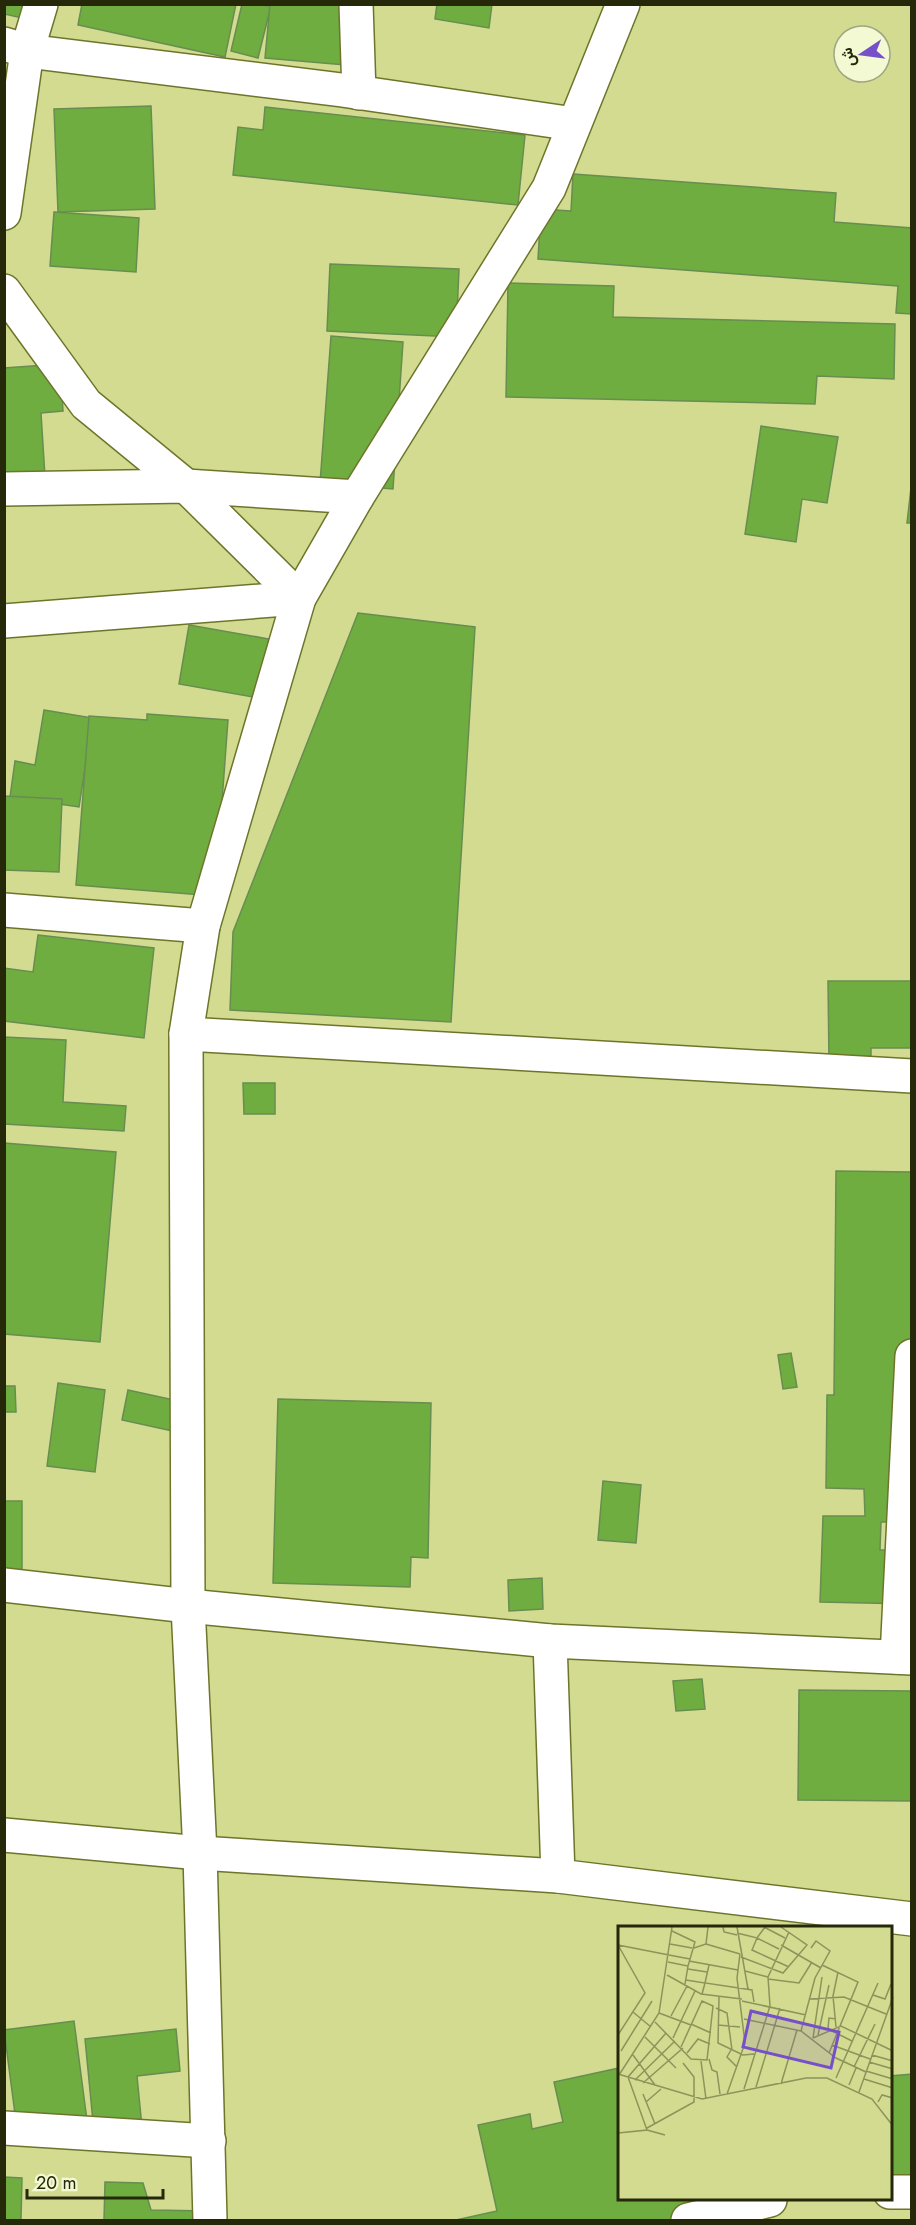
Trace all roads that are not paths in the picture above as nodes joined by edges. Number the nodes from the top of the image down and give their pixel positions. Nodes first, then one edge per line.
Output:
1 (40, 4) edge
2 (356, 4) edge
3 (623, 4) edge
4 (16, 47) edge
5 (359, 93) junction
6 (574, 124) junction
7 (4, 213) edge
8 (4, 291) edge
9 (186, 486) junction
10 (4, 489) edge
11 (357, 497) junction
12 (299, 598) junction
13 (4, 621) edge
14 (4, 910) edge
15 (203, 926) junction
16 (186, 1034) junction
17 (912, 1076) edge
18 (912, 1356) edge
19 (4, 1585) edge
20 (188, 1606) junction
21 (550, 1641) junction
22 (904, 1658) edge
23 (4, 1835) edge
24 (200, 1853) junction
25 (558, 1876) junction
26 (912, 1920) edge
27 (4, 2128) edge
28 (209, 2141) junction
29 (892, 2192) edge
30 (912, 2192) edge
31 (762, 2201) edge
32 (210, 2220) edge
33 (688, 2220) edge

1 - 4 street
2 - 5 street
3 - 6 street
4 - 5 street
4 - 7 street
5 - 6 street
6 - 11 street
8 - 9 street
9 - 10 street
9 - 11 street
9 - 12 street
11 - 12 street
12 - 13 street
12 - 15 street
14 - 15 street
15 - 16 street
16 - 17 street
16 - 20 street
18 - 22 street
19 - 20 street
20 - 21 street
20 - 24 street
21 - 22 street
21 - 25 street
23 - 24 street
24 - 25 street
24 - 28 street
25 - 26 street
27 - 28 street
28 - 32 street
29 - 30 street
31 - 33 street

